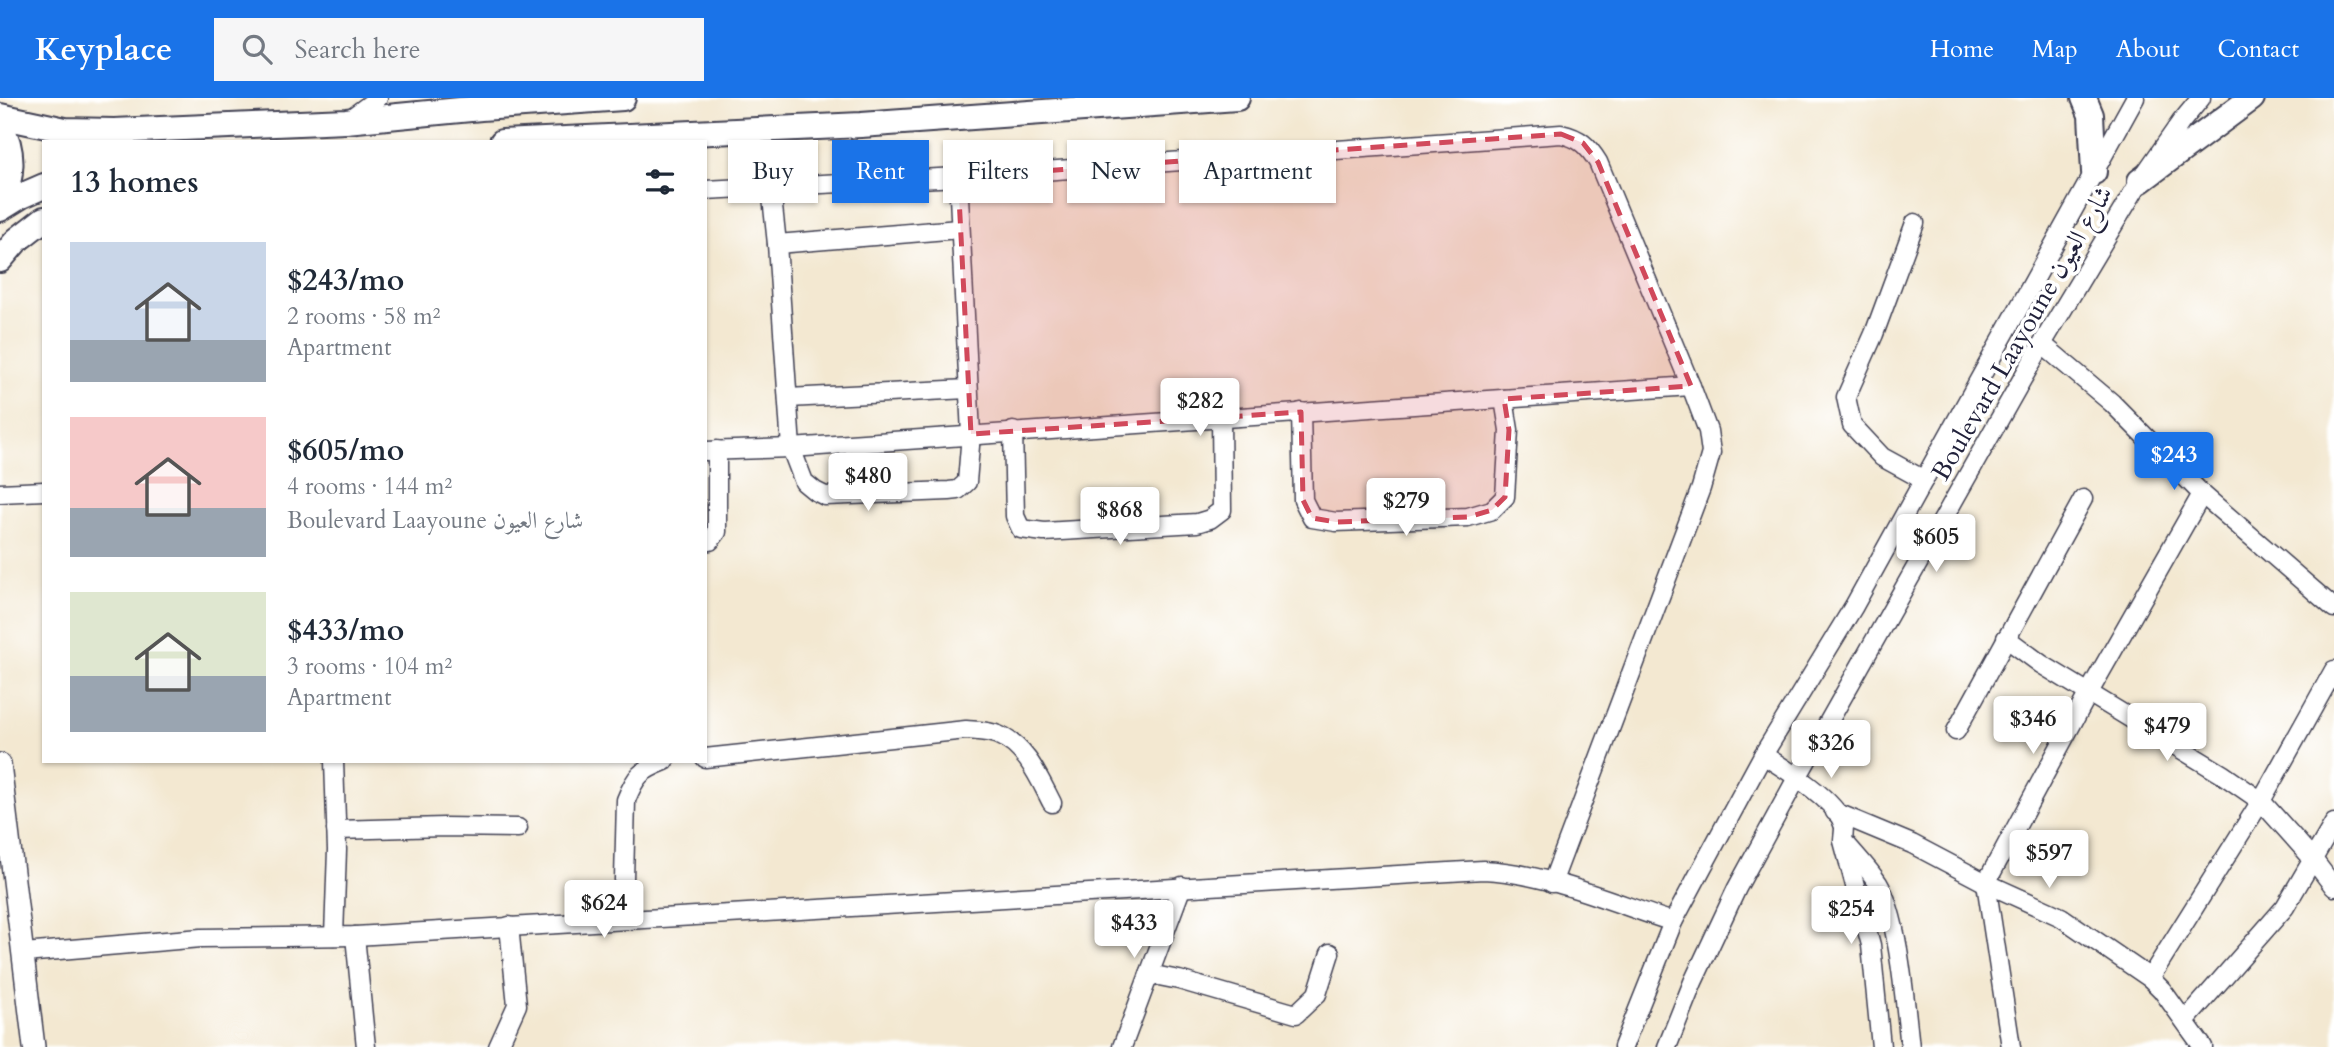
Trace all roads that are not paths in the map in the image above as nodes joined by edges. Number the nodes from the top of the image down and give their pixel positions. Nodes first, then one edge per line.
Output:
1 (378, 98) edge
2 (623, 98) edge
3 (1237, 98) edge
4 (2084, 98) edge
5 (2136, 98) edge
6 (2201, 98) edge
7 (2252, 98) edge
8 (0, 116) edge
9 (346, 121) junction
10 (0, 125) edge
11 (544, 140) edge
12 (1053, 170) edge
13 (2094, 172) junction
14 (943, 178) edge
15 (2140, 181) junction
16 (818, 185) edge
17 (42, 187) edge
18 (728, 189) edge
19 (707, 190) edge
20 (773, 203) edge
21 (958, 203) edge
22 (0, 207) edge
23 (42, 221) edge
24 (1915, 223) dead end
25 (959, 229) junction
26 (777, 244) junction
27 (0, 260) edge
28 (2042, 344) junction
29 (1692, 386) junction
30 (968, 389) junction
31 (788, 398) junction
32 (1504, 398) junction
33 (1301, 412) junction
34 (1221, 418) junction
35 (1013, 431) junction
36 (971, 434) junction
37 (791, 448) junction
38 (711, 450) edge
39 (1924, 480) junction
40 (42, 491) edge
41 (0, 492) edge
42 (2202, 494) junction
43 (2083, 499) dead end
44 (707, 542) edge
45 (2334, 608) edge
46 (2006, 638) junction
47 (2334, 670) edge
48 (2088, 694) junction
49 (1956, 731) dead end
50 (1763, 755) junction
51 (707, 758) edge
52 (334, 763) edge
53 (660, 763) edge
54 (0, 764) edge
55 (1798, 776) junction
56 (2261, 801) junction
57 (1052, 803) dead end
58 (1835, 812) junction
59 (2334, 823) edge
60 (518, 828) dead end
61 (336, 830) junction
62 (1843, 841) junction
63 (2312, 858) junction
64 (1552, 883) junction
65 (1986, 883) junction
66 (1182, 886) junction
67 (2334, 887) edge
68 (623, 919) junction
69 (1673, 922) junction
70 (509, 926) junction
71 (334, 936) junction
72 (355, 936) junction
73 (24, 953) junction
74 (1330, 953) dead end
75 (1149, 974) junction
76 (2150, 978) junction
77 (2185, 1021) junction
78 (34, 1047) edge
79 (366, 1047) edge
80 (498, 1047) edge
81 (1122, 1047) edge
82 (1623, 1047) edge
83 (1667, 1047) edge
84 (1881, 1047) edge
85 (1910, 1047) edge
86 (2011, 1047) edge
87 (2203, 1047) edge

1 - 9 street
2 - 9 highway
3 - 11 highway
4 - 13 highway
5 - 13 street, Boulevard Laayoune شارع العيون
6 - 15 street, Boulevard Laayoune شارع العيون
7 - 15 highway
8 - 9 highway
10 - 22 highway
12 - 29 street
13 - 39 street, Boulevard Laayoune شارع العيون
14 - 16 street
15 - 28 street, Boulevard Laayoune شارع العيون
17 - 22 highway
18 - 19 street
20 - 26 street
21 - 25 street
23 - 27 highway
24 - 39 street
25 - 26 street
25 - 30 street
26 - 31 street
28 - 42 street
28 - 55 street, Boulevard Laayoune شارع العيون
29 - 32 street
29 - 64 street
30 - 31 street
30 - 36 street
31 - 37 street
32 - 33 street
32 - 33 street
33 - 34 street
34 - 35 street
34 - 35 street
35 - 36 street
36 - 37 street
36 - 37 street
37 - 38 street
38 - 44 street
39 - 50 street, Boulevard Laayoune شارع العيون
40 - 41 street
42 - 45 street
42 - 48 street
43 - 46 street
46 - 48 street
46 - 49 street
47 - 56 street
48 - 56 street
48 - 65 street
50 - 55 street
50 - 69 street, Boulevard Laayoune شارع العيون
51 - 57 street
52 - 61 street
53 - 68 street
54 - 73 main road
55 - 58 street
55 - 83 street, Boulevard Laayoune شارع العيون
56 - 63 street
56 - 76 street
58 - 62 street
58 - 65 street
59 - 63 street
60 - 61 street
61 - 71 street
62 - 84 street
62 - 85 street
63 - 67 street
63 - 77 street
64 - 66 street
64 - 69 street
65 - 76 street
65 - 86 street
66 - 68 street
66 - 75 street
68 - 70 street
69 - 82 street, Boulevard Laayoune شارع العيون
70 - 72 street
70 - 80 street
71 - 72 street
71 - 73 street
72 - 79 street
73 - 78 main road
74 - 75 street
75 - 81 street
76 - 77 street
77 - 87 street

